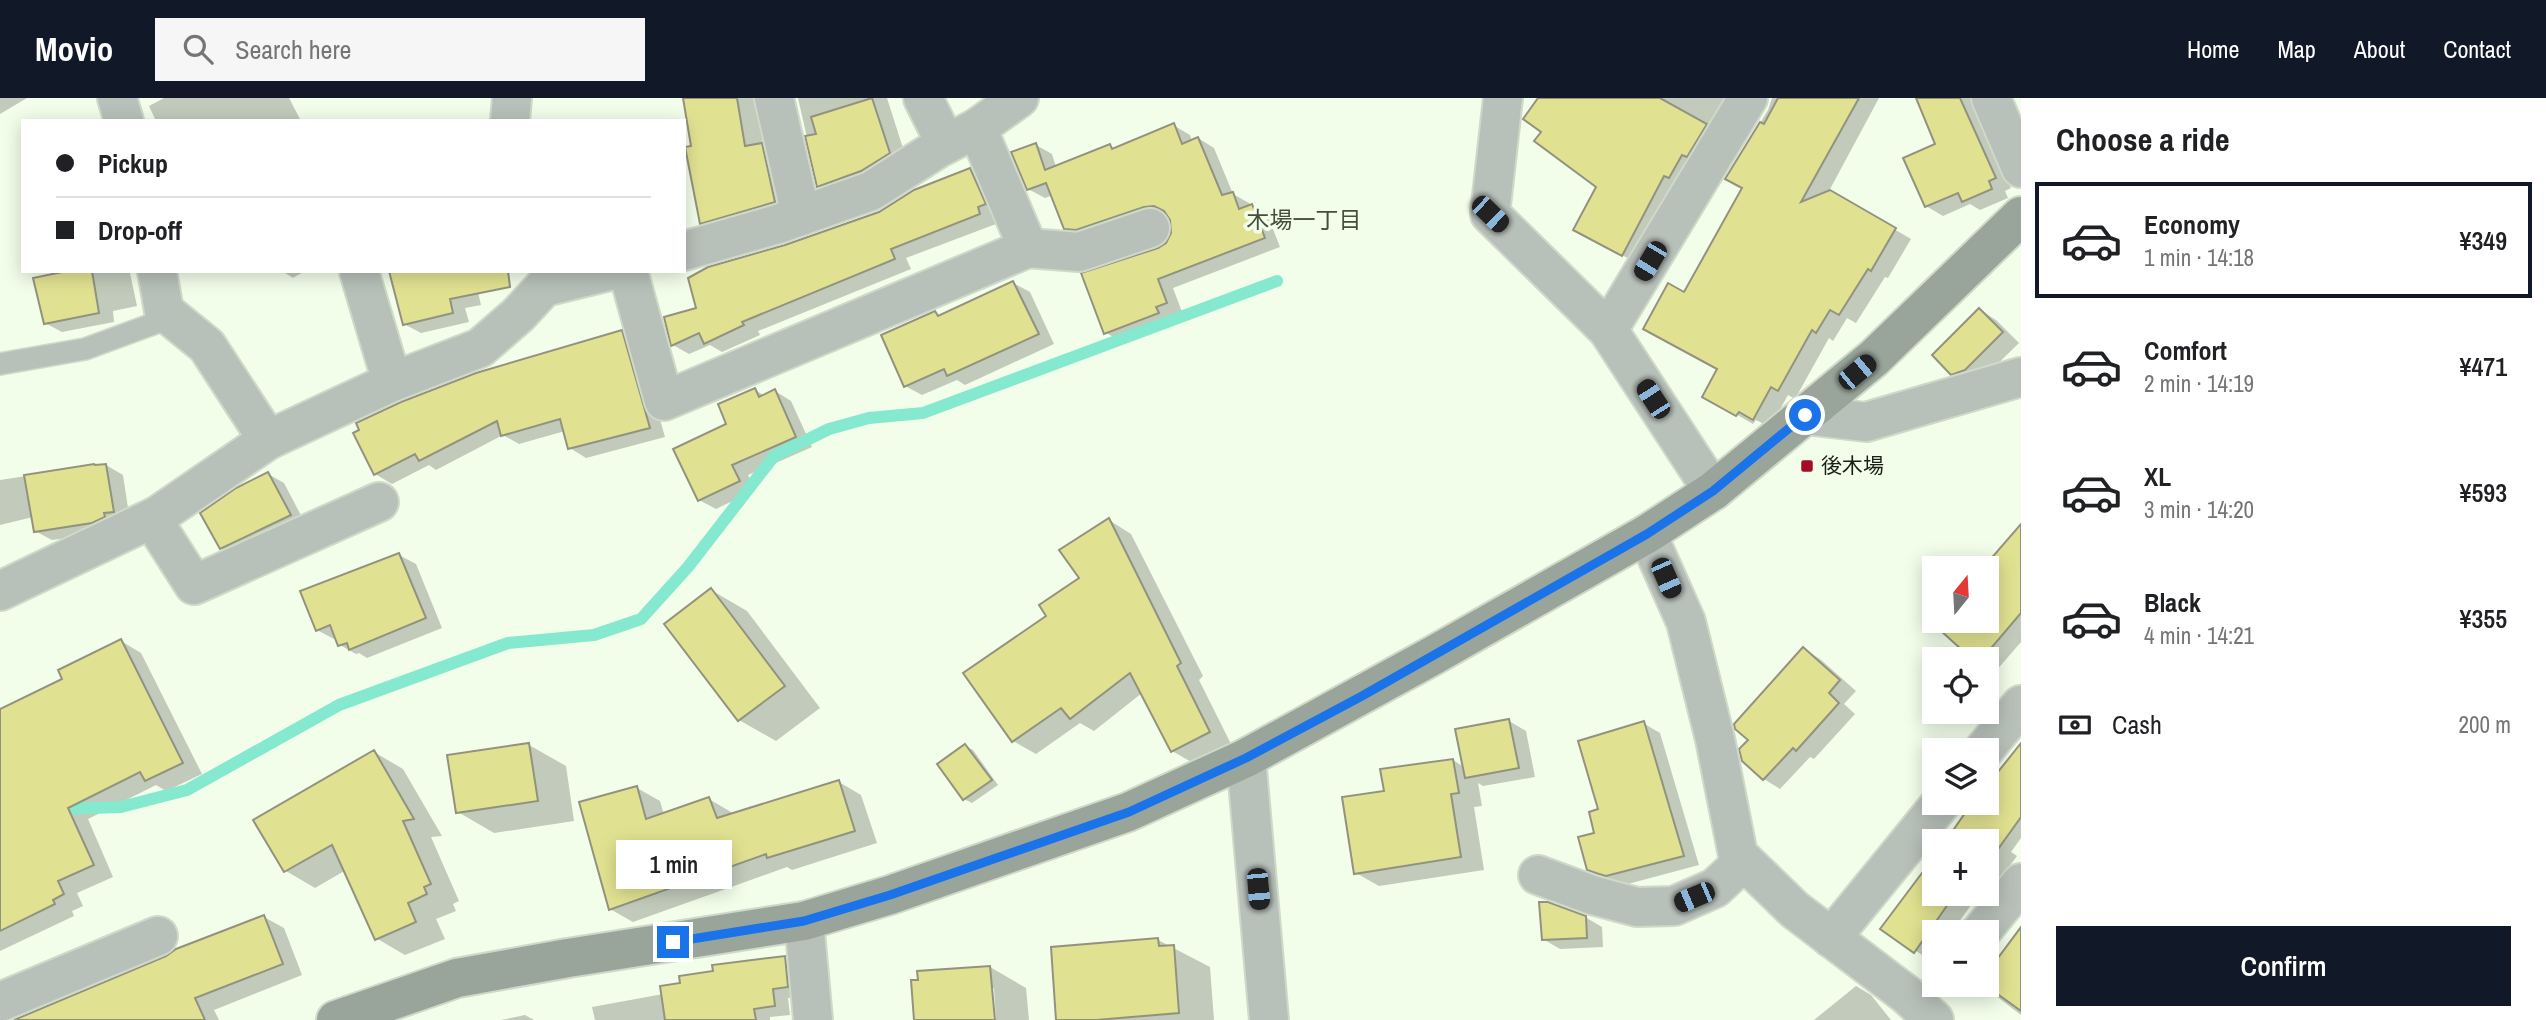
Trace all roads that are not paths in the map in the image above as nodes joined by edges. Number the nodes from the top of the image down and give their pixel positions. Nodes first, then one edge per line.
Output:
1 (117, 98) edge
2 (512, 98) edge
3 (774, 98) edge
4 (923, 98) edge
5 (1019, 98) edge
6 (1503, 98) edge
7 (1748, 98) edge
8 (1991, 98) edge
9 (123, 119) edge
10 (510, 119) edge
11 (962, 136) junction
12 (2021, 168) edge
13 (800, 216) junction
14 (2021, 216) edge
15 (1150, 228) dead end
16 (1028, 248) junction
17 (686, 250) edge
18 (157, 273) edge
19 (360, 273) edge
20 (592, 273) edge
21 (629, 273) edge
22 (541, 279) edge
23 (172, 317) junction
24 (1608, 330) junction
25 (0, 364) edge
26 (2021, 377) edge
27 (392, 382) junction
28 (1805, 415) junction
29 (268, 440) junction
30 (1713, 491) junction
31 (380, 502) dead end
32 (152, 519) junction
33 (1647, 534) junction
34 (0, 591) edge
35 (2021, 705) edge
36 (1994, 738) edge
37 (1246, 758) junction
38 (1931, 815) edge
39 (1744, 861) junction
40 (1538, 875) dead end
41 (2021, 883) edge
42 (1991, 920) edge
43 (804, 921) junction
44 (158, 936) dead end
45 (1831, 937) junction
46 (0, 1002) edge
47 (1930, 1004) edge
48 (336, 1020) edge
49 (813, 1020) edge
50 (1269, 1020) edge

1 - 9 street
2 - 10 street
3 - 13 street
4 - 11 street
5 - 11 street
6 - 24 street
7 - 24 street
8 - 12 street
11 - 13 street
11 - 16 street
13 - 17 street
14 - 28 street
15 - 16 street
16 - 21 street
18 - 23 street
19 - 27 street
20 - 22 street
22 - 27 street
23 - 25 lane
23 - 29 street
24 - 30 street
26 - 28 street
27 - 29 street
28 - 30 street
29 - 32 street
30 - 33 street
31 - 32 street
32 - 34 street
33 - 37 street
33 - 39 street
35 - 36 street
37 - 43 street
37 - 50 street
38 - 45 street
39 - 40 street
39 - 45 street
41 - 42 street
43 - 48 street
43 - 49 street
44 - 46 street
45 - 47 street

